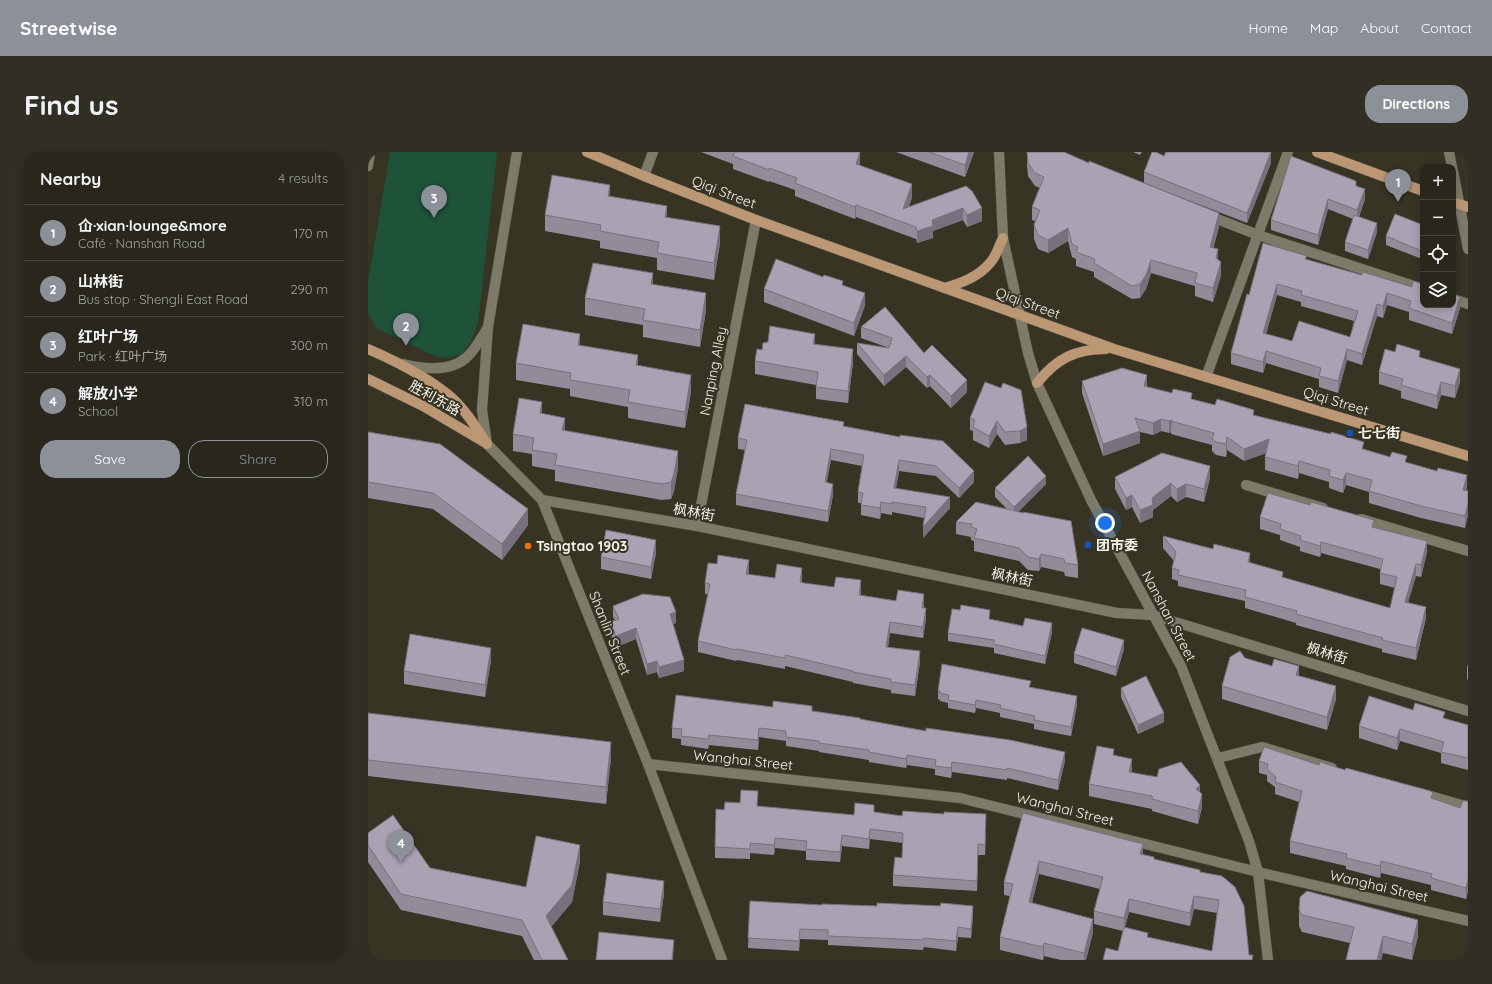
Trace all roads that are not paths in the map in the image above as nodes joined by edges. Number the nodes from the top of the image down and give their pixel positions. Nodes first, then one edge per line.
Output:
1 (370, 152) edge
2 (517, 152) edge
3 (587, 152) edge
4 (653, 152) edge
5 (1000, 152) edge
6 (1288, 152) edge
7 (1317, 152) edge
8 (1449, 152) edge
9 (1451, 164) edge
10 (368, 166) edge
11 (644, 176) junction
12 (1456, 186) edge
13 (1420, 190) edge
14 (1460, 205) edge
15 (1199, 211) edge
16 (756, 220) junction
17 (1258, 235) junction
18 (1003, 238) junction
19 (1468, 249) edge
20 (944, 288) junction
21 (1420, 288) edge
22 (1456, 300) edge
23 (1468, 304) edge
24 (1019, 315) junction
25 (488, 327) junction
26 (368, 349) edge
27 (1114, 349) junction
28 (403, 364) junction
29 (1206, 377) junction
30 (368, 379) edge
31 (1037, 383) junction
32 (487, 444) junction
33 (1468, 456) edge
34 (1246, 485) dead end
35 (542, 500) junction
36 (1330, 510) edge
37 (1353, 517) edge
38 (697, 526) junction
39 (1468, 552) edge
40 (1152, 615) junction
41 (1468, 711) edge
42 (1218, 758) junction
43 (648, 764) junction
44 (1338, 770) edge
45 (1407, 790) edge
46 (1468, 807) edge
47 (1258, 872) junction
48 (1468, 922) edge
49 (722, 960) edge
50 (1268, 960) edge

1 - 10 street
2 - 25 street
3 - 11 main road, Qiqi Street
4 - 11 street
5 - 18 street, Nanshan Street
6 - 17 street
7 - 13 main road
8 - 9 street
11 - 16 main road, Qiqi Street
12 - 14 street
14 - 19 street
15 - 17 street
16 - 20 main road, Qiqi Street
16 - 38 street, Nanping Alley
17 - 21 street
17 - 29 street
18 - 20 main road
18 - 24 street, Nanshan Street
20 - 24 main road, Qiqi Street
22 - 23 street
24 - 27 main road, Qiqi Street
24 - 31 street, Nanshan Street
25 - 28 street
25 - 32 street
26 - 28 main road
27 - 29 main road, Qiqi Street
27 - 31 main road
28 - 32 main road
29 - 33 main road, Qiqi Street
30 - 32 main road, 胜利东路
31 - 40 street, Nanshan Street
32 - 35 street, Shanlin Street
34 - 36 street
35 - 38 street, 枫林街
35 - 43 street, Shanlin Street
37 - 39 street
38 - 40 street, 枫林街
40 - 41 street, 枫林街
40 - 42 street, Nanshan Street
42 - 44 street
42 - 47 street, Nanshan Street
43 - 47 street, Wanghai Street
43 - 49 street, Shanlin Street
45 - 46 street
47 - 48 street, Wanghai Street
47 - 50 street, Nanshan Street

